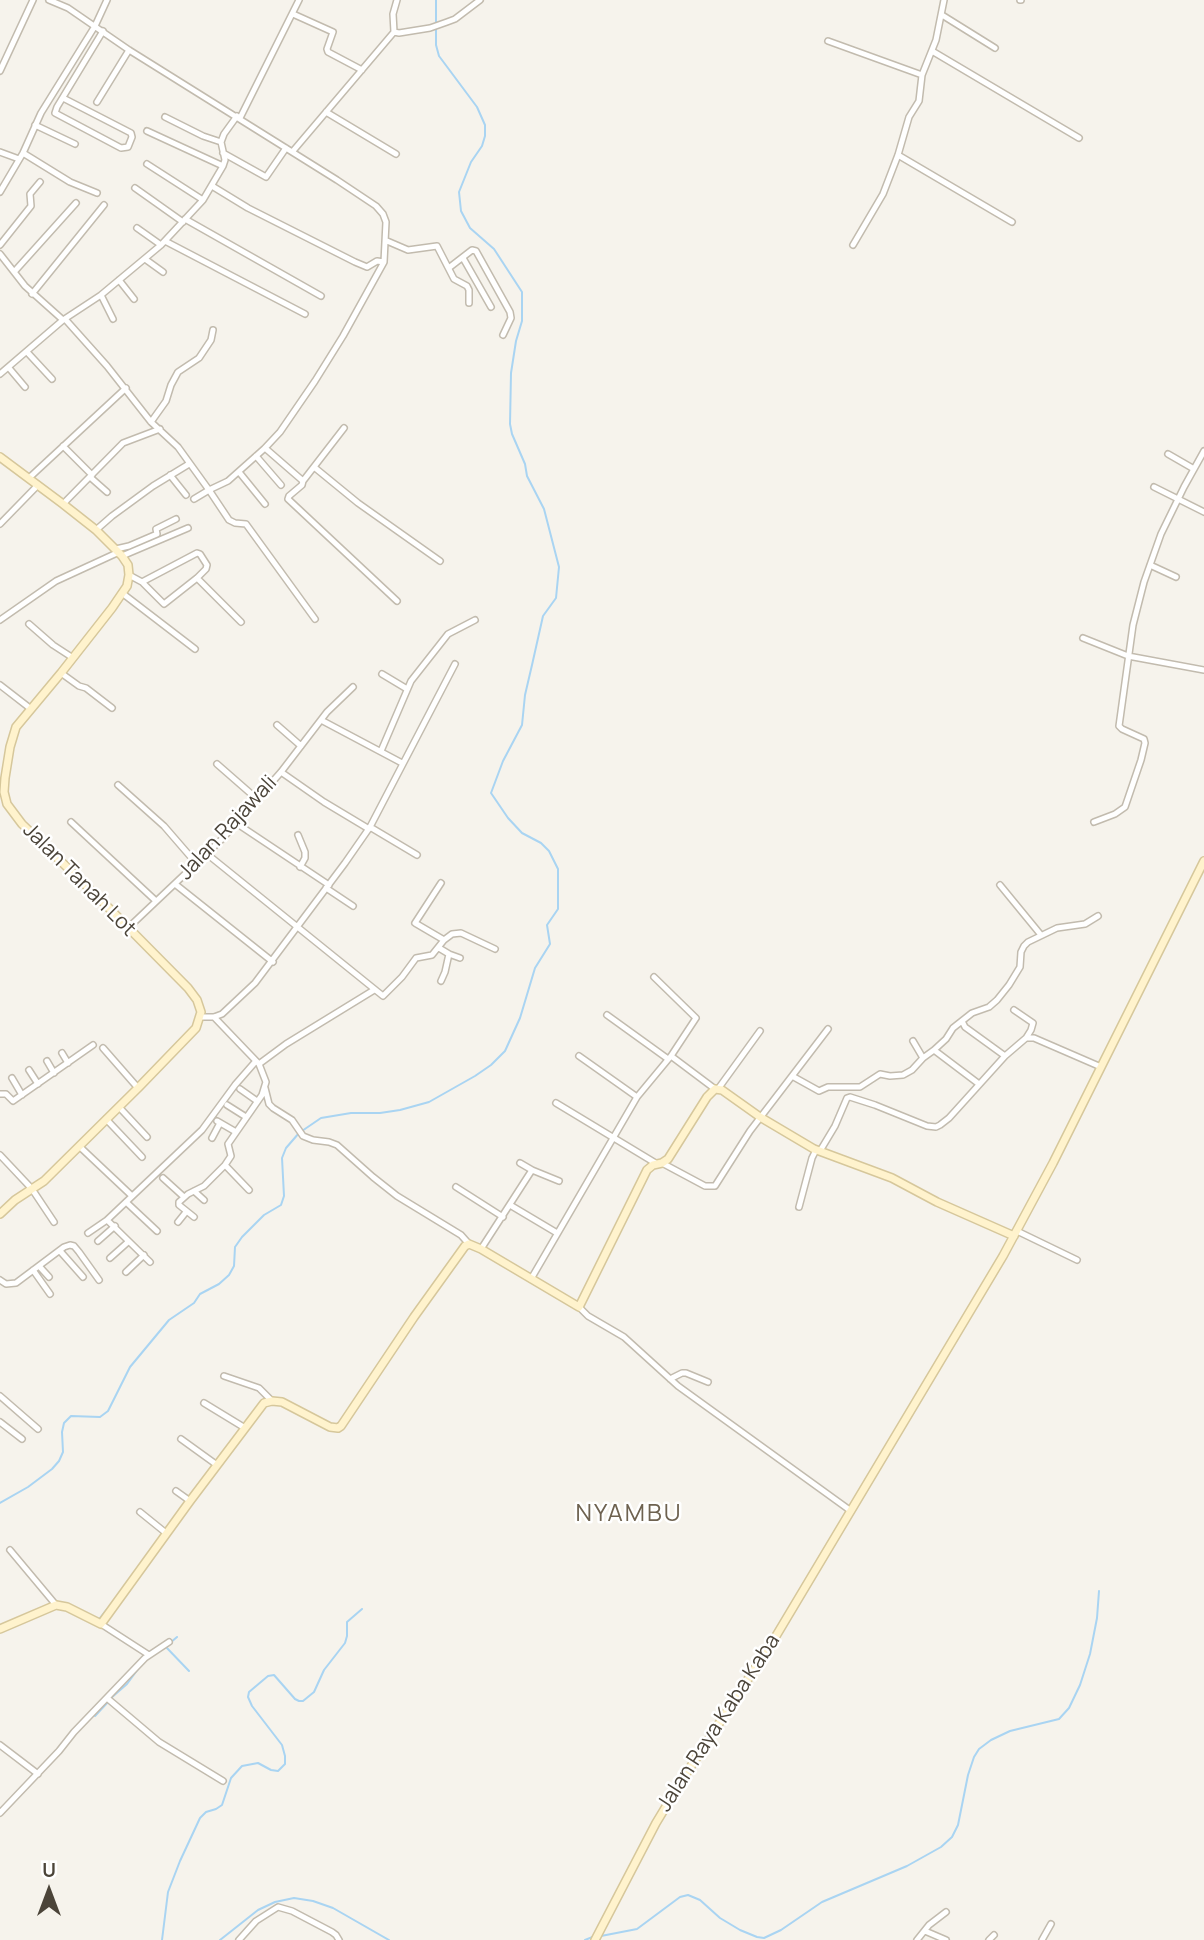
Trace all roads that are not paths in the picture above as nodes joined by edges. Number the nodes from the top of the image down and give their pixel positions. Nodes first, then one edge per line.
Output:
1 (33, 0) edge
2 (49, 0) edge
3 (107, 0) edge
4 (299, 0) edge
5 (397, 0) edge
6 (480, 0) edge
7 (944, 0) edge
8 (293, 14) junction
9 (942, 15) junction
10 (95, 26) junction
11 (103, 31) junction
12 (394, 32) junction
13 (828, 41) dead end
14 (995, 48) dead end
15 (128, 50) junction
16 (932, 51) junction
17 (362, 70) junction
18 (0, 71) edge
19 (922, 75) junction
20 (63, 98) junction
21 (97, 102) dead end
22 (326, 112) junction
23 (164, 117) dead end
24 (238, 117) junction
25 (35, 125) junction
26 (147, 131) dead end
27 (1079, 138) dead end
28 (221, 142) junction
29 (75, 144) dead end
30 (289, 150) junction
31 (0, 152) edge
32 (223, 153) junction
33 (396, 154) dead end
34 (898, 155) junction
35 (21, 156) junction
36 (147, 164) dead end
37 (223, 166) junction
38 (40, 181) dead end
39 (212, 186) junction
40 (135, 188) dead end
41 (0, 192) edge
42 (97, 193) dead end
43 (203, 200) junction
44 (76, 203) dead end
45 (104, 205) dead end
46 (184, 220) junction
47 (1012, 222) dead end
48 (137, 229) dead end
49 (387, 241) junction
50 (163, 243) junction
51 (0, 245) edge
52 (853, 245) dead end
53 (0, 254) edge
54 (145, 258) junction
55 (463, 258) junction
56 (384, 262) junction
57 (448, 267) junction
58 (14, 272) junction
59 (163, 272) dead end
60 (119, 280) junction
61 (33, 294) junction
62 (101, 295) junction
63 (321, 296) dead end
64 (134, 299) dead end
65 (469, 303) dead end
66 (491, 307) dead end
67 (305, 314) dead end
68 (113, 319) dead end
69 (64, 320) junction
70 (213, 330) dead end
71 (503, 335) dead end
72 (27, 352) junction
73 (9, 368) junction
74 (0, 374) edge
75 (52, 379) dead end
76 (24, 387) dead end
77 (126, 388) junction
78 (151, 422) junction
79 (344, 428) dead end
80 (160, 429) junction
81 (63, 446) junction
82 (265, 448) junction
83 (1204, 451) edge
84 (1168, 454) dead end
85 (256, 456) junction
86 (2, 461) edge
87 (189, 464) junction
88 (314, 467) junction
89 (1194, 469) junction
90 (239, 472) junction
91 (170, 475) junction
92 (92, 476) junction
93 (29, 478) junction
94 (303, 481) junction
95 (38, 485) junction
96 (281, 485) dead end
97 (1154, 486) dead end
98 (209, 490) junction
99 (107, 492) dead end
100 (186, 495) dead end
101 (194, 499) dead end
102 (1178, 499) junction
103 (64, 503) junction
104 (265, 504) dead end
105 (1204, 512) edge
106 (176, 519) dead end
107 (0, 524) edge
108 (188, 528) dead end
109 (96, 530) junction
110 (119, 552) junction
111 (440, 561) dead end
112 (1150, 565) junction
113 (130, 575) junction
114 (1176, 577) dead end
115 (197, 578) junction
116 (142, 582) junction
117 (122, 593) junction
118 (397, 601) dead end
119 (315, 619) dead end
120 (0, 620) edge
121 (475, 620) dead end
122 (241, 622) dead end
123 (29, 624) dead end
124 (1083, 638) dead end
125 (195, 649) dead end
126 (1128, 656) junction
127 (72, 658) junction
128 (455, 664) dead end
129 (1204, 670) edge
130 (61, 673) junction
131 (382, 674) dead end
132 (0, 685) edge
133 (353, 687) dead end
134 (407, 689) junction
135 (112, 708) dead end
136 (31, 709) junction
137 (321, 720) junction
138 (277, 725) dead end
139 (301, 746) junction
140 (0, 747) edge
141 (10, 747) junction
142 (381, 751) junction
143 (402, 763) junction
144 (216, 764) dead end
145 (281, 772) junction
146 (118, 785) dead end
147 (257, 799) junction
148 (71, 822) dead end
149 (1094, 822) dead end
150 (236, 823) junction
151 (369, 828) junction
152 (298, 835) dead end
153 (207, 853) junction
154 (417, 855) dead end
155 (196, 863) junction
156 (1203, 864) edge
157 (300, 867) junction
158 (441, 883) dead end
159 (175, 884) junction
160 (1000, 885) dead end
161 (328, 887) junction
162 (156, 901) junction
163 (353, 906) dead end
164 (1098, 916) dead end
165 (128, 928) junction
166 (297, 929) junction
167 (1041, 935) junction
168 (444, 940) junction
169 (439, 948) junction
170 (495, 948) dead end
171 (449, 954) junction
172 (460, 958) dead end
173 (273, 961) junction
174 (654, 977) dead end
175 (441, 981) dead end
176 (374, 990) junction
177 (1014, 1010) dead end
178 (607, 1015) dead end
179 (201, 1017) junction
180 (214, 1017) junction
181 (962, 1021) junction
182 (828, 1029) dead end
183 (760, 1031) dead end
184 (1026, 1038) junction
185 (913, 1041) dead end
186 (93, 1045) dead end
187 (103, 1048) dead end
188 (934, 1050) junction
189 (62, 1053) dead end
190 (579, 1056) dead end
191 (1005, 1056) junction
192 (670, 1058) junction
193 (923, 1058) junction
194 (47, 1061) dead end
195 (68, 1063) junction
196 (258, 1063) junction
197 (1101, 1067) junction
198 (29, 1070) dead end
199 (54, 1073) junction
200 (792, 1076) junction
201 (12, 1078) dead end
202 (38, 1084) junction
203 (979, 1084) junction
204 (138, 1088) junction
205 (265, 1088) junction
206 (240, 1089) dead end
207 (716, 1089) junction
208 (0, 1094) edge
209 (22, 1095) junction
210 (637, 1097) junction
211 (257, 1101) junction
212 (556, 1103) dead end
213 (227, 1105) dead end
214 (119, 1107) junction
215 (246, 1117) junction
216 (760, 1117) junction
217 (106, 1119) junction
218 (236, 1132) junction
219 (614, 1136) junction
220 (147, 1138) dead end
221 (212, 1138) dead end
222 (79, 1146) junction
223 (818, 1151) junction
224 (0, 1155) edge
225 (142, 1157) dead end
226 (520, 1163) dead end
227 (660, 1163) junction
228 (225, 1165) junction
229 (532, 1170) junction
230 (163, 1178) dead end
231 (559, 1181) dead end
232 (456, 1187) dead end
233 (33, 1189) junction
234 (249, 1190) dead end
235 (194, 1191) junction
236 (132, 1196) junction
237 (184, 1197) junction
238 (204, 1200) dead end
239 (127, 1202) junction
240 (510, 1205) junction
241 (799, 1207) dead end
242 (186, 1212) junction
243 (0, 1214) edge
244 (194, 1217) dead end
245 (503, 1217) junction
246 (107, 1220) junction
247 (178, 1222) dead end
248 (54, 1223) dead end
249 (115, 1226) junction
250 (157, 1231) dead end
251 (88, 1233) dead end
252 (557, 1233) junction
253 (1015, 1233) junction
254 (98, 1241) dead end
255 (128, 1242) junction
256 (469, 1244) junction
257 (481, 1249) junction
258 (60, 1251) junction
259 (144, 1255) junction
260 (110, 1258) dead end
261 (1077, 1260) dead end
262 (150, 1262) dead end
263 (39, 1266) junction
264 (33, 1270) junction
265 (126, 1272) dead end
266 (49, 1277) dead end
267 (83, 1277) dead end
268 (531, 1279) junction
269 (0, 1280) edge
270 (99, 1280) dead end
271 (50, 1294) dead end
272 (579, 1307) junction
273 (224, 1376) dead end
274 (670, 1379) junction
275 (708, 1382) dead end
276 (0, 1396) edge
277 (272, 1401) junction
278 (204, 1404) dead end
279 (0, 1422) edge
280 (245, 1428) junction
281 (38, 1429) dead end
282 (22, 1439) dead end
283 (181, 1439) dead end
284 (217, 1465) junction
285 (176, 1491) dead end
286 (190, 1501) junction
287 (851, 1511) junction
288 (140, 1512) dead end
289 (166, 1533) junction
290 (10, 1550) dead end
291 (56, 1605) junction
292 (98, 1623) junction
293 (0, 1629) edge
294 (169, 1642) dead end
295 (147, 1656) junction
296 (107, 1698) junction
297 (0, 1745) edge
298 (38, 1774) junction
299 (223, 1781) dead end
300 (0, 1812) edge
301 (946, 1912) dead end
302 (1051, 1924) dead end
303 (925, 1931) junction
304 (239, 1940) edge
305 (339, 1940) edge
306 (595, 1940) edge
307 (917, 1940) edge
308 (946, 1940) edge
309 (1042, 1940) edge

1 - 18 street
2 - 10 street
3 - 10 street
4 - 8 street
5 - 12 street
6 - 12 street
7 - 9 street
8 - 17 street
8 - 24 street
9 - 14 street
9 - 16 street
10 - 11 street
10 - 25 street
11 - 15 street
11 - 20 street
12 - 17 street
13 - 19 street
15 - 21 street
15 - 24 street
16 - 19 street
16 - 27 street
17 - 22 street
19 - 34 street
20 - 20 street
22 - 30 street
22 - 33 street
23 - 28 street
24 - 28 street
24 - 30 street
25 - 29 street
25 - 35 street
26 - 37 street
28 - 32 street
30 - 32 street
30 - 49 street
31 - 35 street
32 - 37 street
34 - 47 street
34 - 52 street
35 - 41 street
35 - 42 street
36 - 43 street
37 - 39 street
38 - 51 street
39 - 43 street
39 - 56 street
40 - 46 street
43 - 46 street
44 - 58 street
45 - 61 street
46 - 50 street
46 - 63 street
48 - 50 street
49 - 56 street
49 - 57 street
50 - 54 street
50 - 67 street
53 - 58 street
54 - 59 street
54 - 60 street
55 - 57 street
55 - 66 street
55 - 71 street
56 - 82 street
57 - 65 street
58 - 61 street
60 - 62 street
60 - 64 street
61 - 69 street
62 - 68 street
62 - 69 street
69 - 72 street
69 - 77 street
70 - 78 street
72 - 73 street
72 - 75 street
73 - 74 street
73 - 76 street
77 - 78 street
77 - 81 street
78 - 80 street
79 - 88 street
80 - 87 street
80 - 92 street
81 - 92 street
81 - 93 street
82 - 85 street
82 - 94 street
83 - 89 street
84 - 89 street
85 - 90 street
85 - 96 street
86 - 93 street
87 - 91 street
87 - 98 street
88 - 94 street
88 - 111 street
89 - 102 street
90 - 98 street
90 - 104 street
91 - 100 street
91 - 109 street
92 - 99 street
92 - 103 street
93 - 95 street
94 - 118 street
95 - 103 street
95 - 107 street
97 - 102 street
98 - 101 street
98 - 119 street
102 - 105 street
102 - 112 street
103 - 109 street
106 - 110 street
108 - 110 street
109 - 110 street
110 - 113 street
110 - 120 street
112 - 114 street
112 - 126 street
113 - 116 street
113 - 117 street, Jalan Tanah Lot
115 - 116 street
115 - 116 street
115 - 122 street
117 - 125 street
117 - 127 street, Jalan Tanah Lot
121 - 134 street
123 - 127 street
124 - 126 street
126 - 129 street
126 - 149 street
127 - 130 street, Jalan Tanah Lot
128 - 143 street
130 - 135 street
130 - 136 street, Jalan Tanah Lot
131 - 134 street
132 - 136 street
133 - 137 street, Jalan Rajawali
134 - 142 street
136 - 141 street, Jalan Tanah Lot
137 - 139 street, Jalan Rajawali
137 - 142 street
138 - 139 street
139 - 145 street, Jalan Rajawali
140 - 141 street
141 - 165 street, Jalan Tanah Lot
142 - 143 street
143 - 151 street
144 - 147 street
145 - 147 street, Jalan Rajawali
145 - 151 street
146 - 155 street
147 - 150 street, Jalan Rajawali
148 - 162 street
150 - 153 street, Jalan Rajawali
150 - 157 street
151 - 154 street
151 - 161 street
152 - 157 street
153 - 155 street, Jalan Rajawali
153 - 166 street
155 - 159 street, Jalan Rajawali
156 - 197 street, Jalan Raya Kaba Kaba
157 - 161 street
158 - 168 street
159 - 162 street, Jalan Rajawali
159 - 173 street
160 - 167 street
161 - 163 street
161 - 166 street
162 - 165 street, Jalan Rajawali
164 - 167 street
165 - 179 street, Jalan Tanah Lot
166 - 173 street
166 - 176 street
167 - 181 street
168 - 169 street
168 - 170 street
169 - 171 street
169 - 176 street
171 - 172 street
171 - 175 street
173 - 180 street
174 - 192 street
176 - 196 street
177 - 184 street
178 - 192 street
179 - 180 street
179 - 204 street
180 - 196 street
181 - 188 street
181 - 191 street
182 - 200 street
183 - 207 street
184 - 191 street
184 - 197 street
185 - 193 street
186 - 195 street
187 - 204 street
188 - 193 street
188 - 203 street
189 - 195 street
190 - 210 street
191 - 203 street
192 - 207 street
192 - 210 street
193 - 200 street
194 - 199 street
195 - 199 street
196 - 205 street
196 - 236 street
197 - 253 street, Jalan Raya Kaba Kaba
198 - 202 street
199 - 202 street
200 - 216 street
201 - 209 street
202 - 209 street
203 - 223 street
204 - 214 street
205 - 211 street
205 - 256 street
206 - 211 street
207 - 216 street
207 - 227 street
208 - 209 street
210 - 219 street
211 - 215 street
212 - 219 street
213 - 215 street
214 - 217 street
214 - 220 street
215 - 218 street
216 - 223 street
216 - 227 street
217 - 222 street
217 - 225 street
218 - 221 street
218 - 228 street
219 - 227 street
219 - 252 street
222 - 233 street
222 - 236 street
223 - 241 street
223 - 253 street
224 - 233 street
226 - 229 street
227 - 272 street
228 - 234 street
228 - 235 street
229 - 231 street
229 - 240 street
230 - 237 street
232 - 245 street
233 - 243 street
233 - 248 street
235 - 237 street
235 - 238 street
236 - 239 street
237 - 242 street
239 - 246 street
239 - 250 street
240 - 245 street
240 - 252 street
242 - 244 street
242 - 247 street
245 - 257 street
246 - 249 street
246 - 251 street
249 - 254 street
249 - 255 street
252 - 268 street
253 - 261 street
253 - 287 street, Jalan Raya Kaba Kaba
255 - 259 street
255 - 260 street
256 - 257 street
256 - 277 street
257 - 268 street
258 - 263 street
258 - 267 street
258 - 270 street
259 - 262 street
259 - 265 street
263 - 264 street
263 - 266 street
264 - 269 street
264 - 271 street
268 - 272 street
272 - 274 street
273 - 277 street
274 - 275 street
274 - 287 street
276 - 281 street
277 - 280 street
278 - 280 street
279 - 282 street
280 - 284 street
283 - 284 street
284 - 286 street
285 - 286 street
286 - 289 street
287 - 306 street, Jalan Raya Kaba Kaba
288 - 289 street
289 - 292 street
290 - 291 street
291 - 292 street
291 - 293 street
292 - 295 street
294 - 295 street
295 - 296 street
296 - 298 street
296 - 299 street
297 - 298 street
298 - 300 street
301 - 303 street
302 - 309 street
303 - 307 street
303 - 308 street
304 - 305 street

